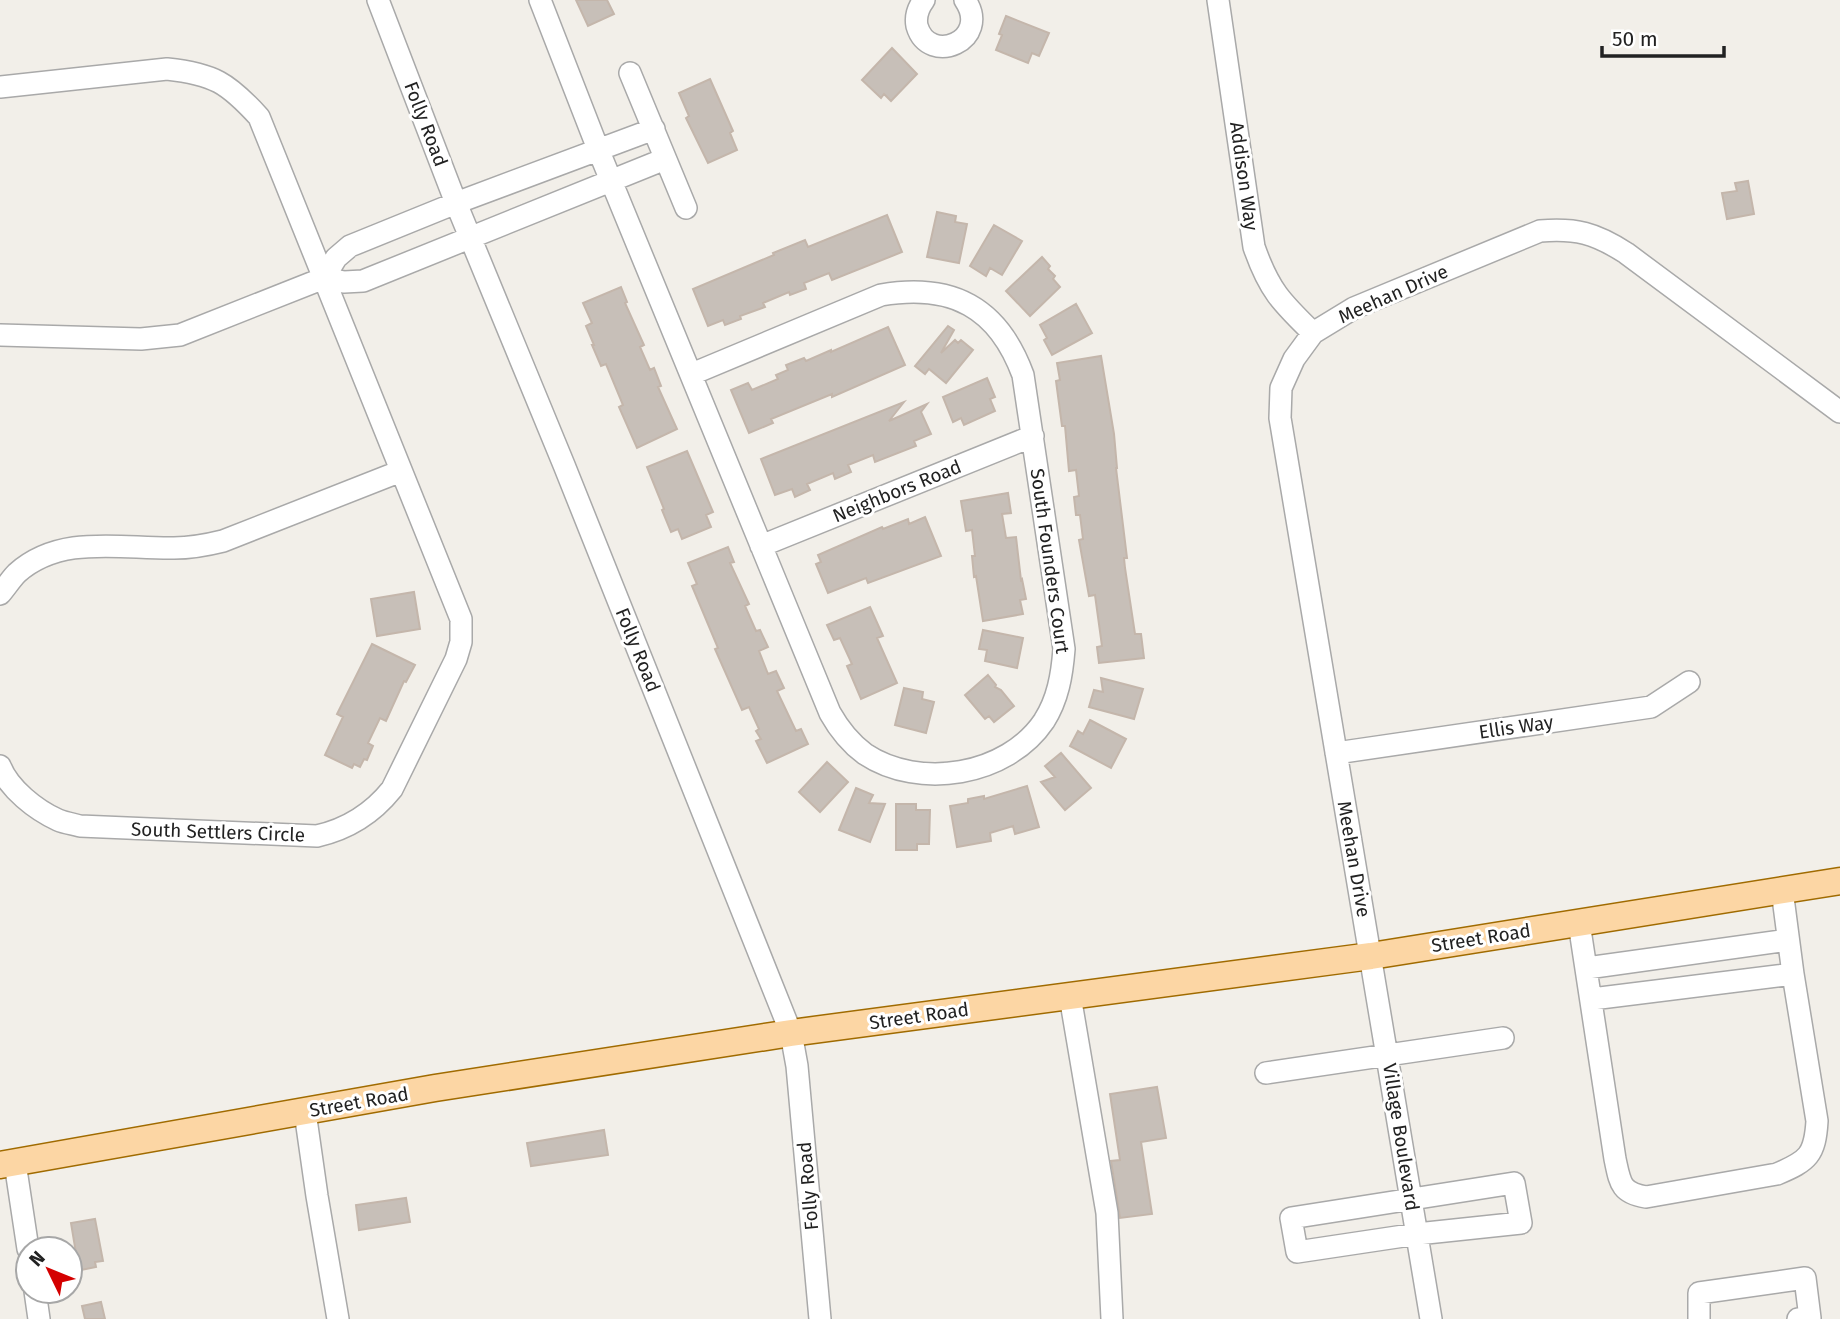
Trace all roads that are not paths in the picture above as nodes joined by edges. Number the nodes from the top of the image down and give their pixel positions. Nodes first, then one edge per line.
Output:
1 (378, 0) edge
2 (540, 0) edge
3 (923, 0) edge
4 (965, 0) edge
5 (1218, 0) edge
6 (630, 73) dead end
7 (0, 87) edge
8 (654, 129) junction
9 (598, 149) junction
10 (665, 159) junction
11 (611, 180) junction
12 (456, 203) junction
13 (686, 208) dead end
14 (470, 238) junction
15 (324, 278) junction
16 (1313, 333) junction
17 (0, 335) edge
18 (692, 374) junction
19 (1840, 412) edge
20 (1033, 436) junction
21 (401, 471) junction
22 (761, 546) junction
23 (0, 594) edge
24 (1689, 682) dead end
25 (1336, 753) junction
26 (0, 766) edge
27 (1840, 881) edge
28 (1782, 890) junction
29 (1579, 923) junction
30 (1788, 940) junction
31 (1371, 956) junction
32 (1587, 968) junction
33 (1793, 974) junction
34 (1070, 996) junction
35 (1592, 999) junction
36 (791, 1033) junction
37 (1503, 1038) dead end
38 (1387, 1054) junction
39 (1266, 1073) dead end
40 (304, 1112) junction
41 (8, 1164) edge
42 (1411, 1200) junction
43 (1417, 1234) junction
44 (26, 1235) edge
45 (338, 1319) edge
46 (820, 1319) edge
47 (1112, 1319) edge
48 (1431, 1319) edge
49 (1699, 1319) edge
50 (1798, 1319) edge

1 - 12 street, Folly Road
2 - 9 street, South Founders Court
3 - 4 street
5 - 16 street, Addison Way
6 - 8 street
7 - 15 street, South Settlers Circle
8 - 9 street
8 - 10 street
9 - 11 street, South Founders Court
9 - 12 street
10 - 11 street
10 - 13 street
11 - 14 street
11 - 18 street, South Founders Court
12 - 14 street, Folly Road
12 - 15 street
14 - 15 street
14 - 36 street, Folly Road
15 - 17 street
15 - 21 street, South Settlers Circle
16 - 19 street, Meehan Drive
16 - 25 street, Meehan Drive
18 - 20 street, South Founders Court
18 - 22 street, South Founders Court
20 - 22 street, Neighbors Road
20 - 22 street, South Founders Court
21 - 23 street
21 - 26 street, South Settlers Circle
24 - 25 street, Ellis Way
25 - 31 street, Meehan Drive
27 - 28 main road, Street Road
28 - 29 main road, Street Road
28 - 30 street
29 - 31 main road, Street Road
29 - 32 street
30 - 32 street
30 - 33 street
31 - 34 main road, Street Road
31 - 38 street, Village Boulevard
32 - 35 street
33 - 35 street
33 - 35 street
34 - 36 main road, Street Road
34 - 47 street
36 - 40 main road, Street Road
36 - 46 street, Folly Road
37 - 38 street
38 - 39 street
38 - 42 street, Village Boulevard
40 - 41 main road, Street Road
40 - 45 street
41 - 44 street
42 - 43 street, Village Boulevard
42 - 43 street
42 - 43 street
43 - 48 street, Village Boulevard
49 - 50 street

